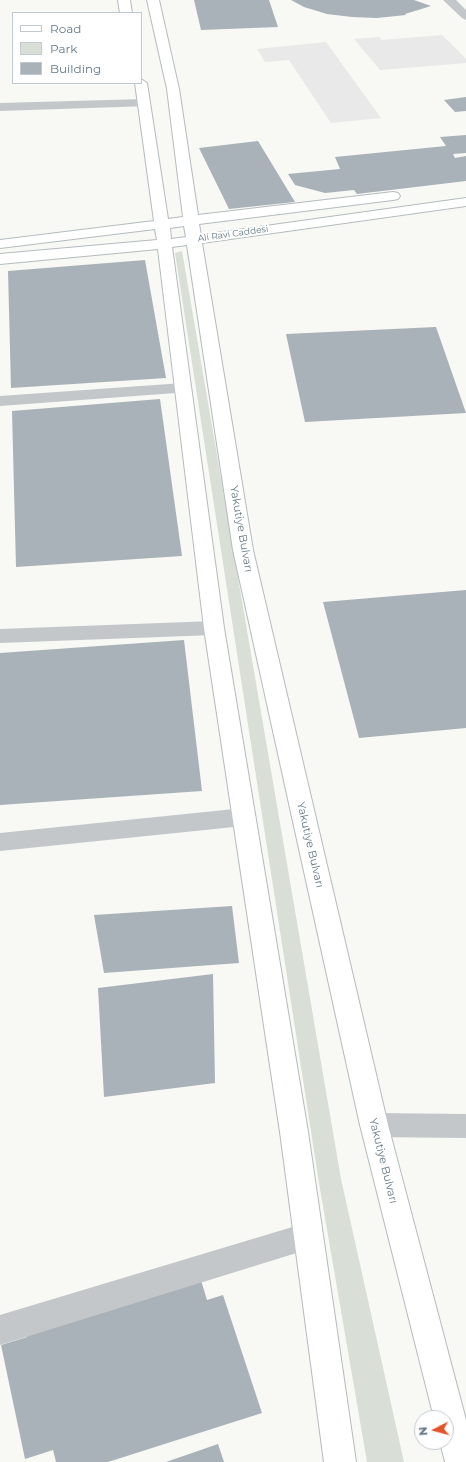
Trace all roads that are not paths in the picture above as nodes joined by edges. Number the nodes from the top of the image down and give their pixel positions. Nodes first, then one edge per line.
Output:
1 (124, 0) edge
2 (153, 0) edge
3 (449, 0) edge
4 (126, 12) edge
5 (464, 12) edge
6 (140, 84) edge
7 (144, 103) junction
8 (0, 107) edge
9 (404, 195) dead end
10 (466, 202) edge
11 (192, 231) junction
12 (164, 234) junction
13 (0, 244) edge
14 (0, 259) edge
15 (183, 388) junction
16 (0, 401) edge
17 (214, 628) junction
18 (0, 636) edge
19 (244, 817) junction
20 (0, 842) edge
21 (374, 1125) junction
22 (466, 1126) edge
23 (309, 1236) junction
24 (0, 1330) edge
25 (340, 1462) edge
26 (461, 1462) edge

1 - 4 main road
2 - 11 main road, Yakutiye Bulvarı
3 - 5 street
6 - 7 main road
7 - 8 street
7 - 12 main road
9 - 11 main road, Ali Ravi Caddesi
10 - 11 main road, Ali Ravi Caddesi
11 - 12 main road, Ali Ravi Caddesi
11 - 21 main road, Yakutiye Bulvarı
12 - 13 main road, Ali Ravi Caddesi
12 - 14 main road, Ali Ravi Caddesi
12 - 15 main road
15 - 16 street
15 - 17 main road
17 - 18 street
17 - 19 main road
19 - 20 street
19 - 23 main road
21 - 22 street
21 - 26 main road, Yakutiye Bulvarı
23 - 24 street
23 - 25 main road

